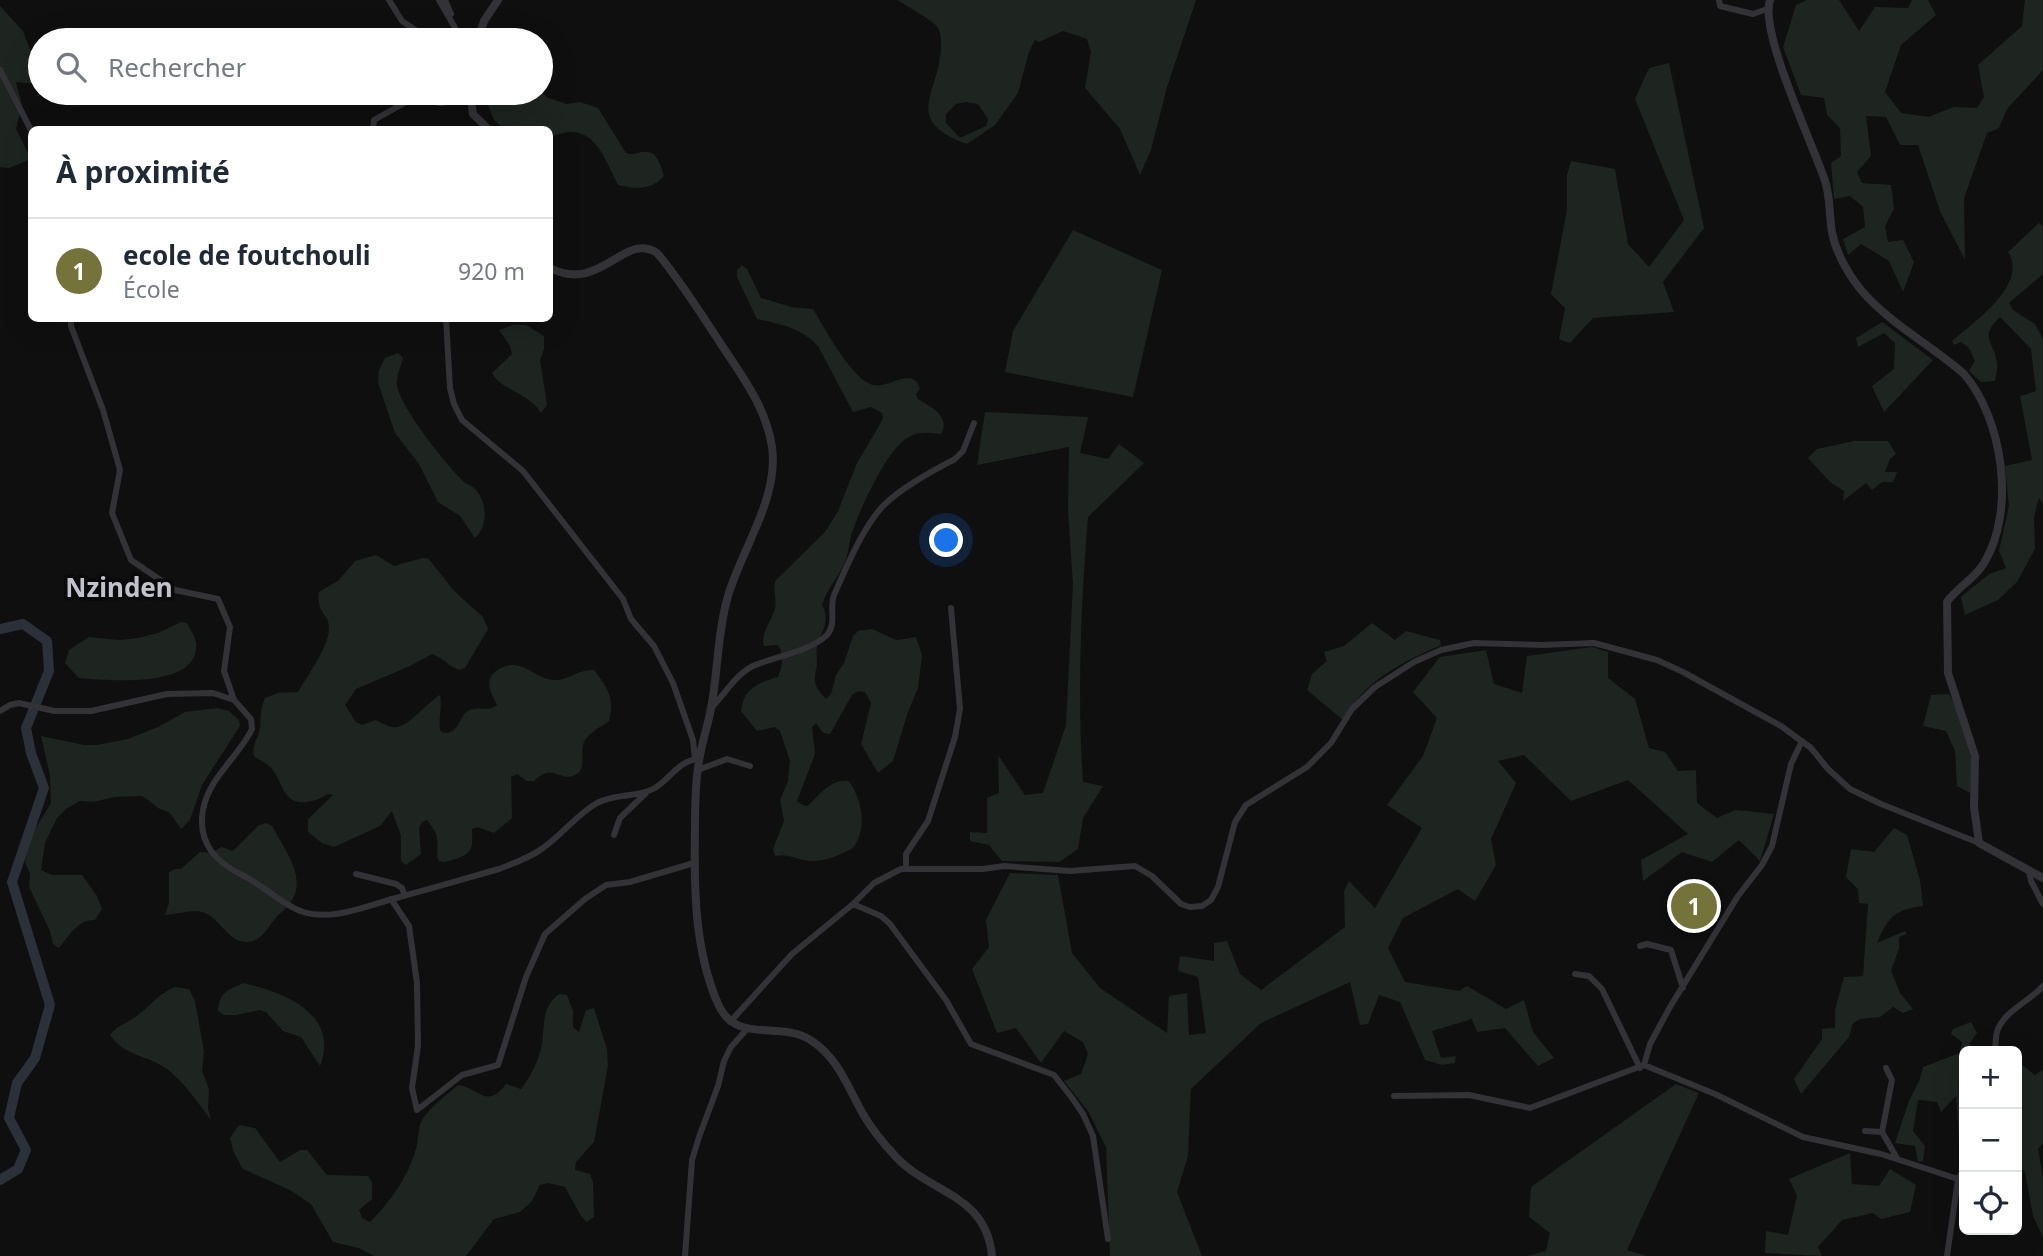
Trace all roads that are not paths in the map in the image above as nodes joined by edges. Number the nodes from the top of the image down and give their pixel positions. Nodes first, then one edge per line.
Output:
1 (389, 0) edge
2 (439, 0) edge
3 (445, 0) edge
4 (498, 0) edge
5 (1719, 0) edge
6 (1768, 5) edge
7 (412, 28) edge
8 (454, 28) edge
9 (456, 28) edge
10 (482, 28) edge
11 (0, 70) edge
12 (401, 105) edge
13 (472, 105) edge
14 (29, 126) edge
15 (373, 126) edge
16 (485, 126) edge
17 (553, 269) edge
18 (71, 322) edge
19 (446, 322) edge
20 (974, 424) dead end
21 (951, 608) dead end
22 (234, 700) junction
23 (712, 707) junction
24 (0, 711) edge
25 (1802, 741) junction
26 (697, 759) junction
27 (750, 766) dead end
28 (698, 770) junction
29 (647, 792) junction
30 (614, 835) dead end
31 (1979, 843) junction
32 (694, 863) junction
33 (906, 869) junction
34 (2029, 870) junction
35 (356, 874) dead end
36 (2043, 878) edge
37 (405, 895) junction
38 (391, 899) junction
39 (853, 904) junction
40 (2043, 904) edge
41 (1640, 946) dead end
42 (1575, 974) dead end
43 (2043, 986) edge
44 (1683, 988) junction
45 (730, 1022) junction
46 (747, 1029) junction
47 (1996, 1046) edge
48 (1642, 1067) junction
49 (1886, 1068) dead end
50 (1394, 1096) dead end
51 (1865, 1131) dead end
52 (1882, 1132) junction
53 (1897, 1159) junction
54 (1963, 1172) edge
55 (1958, 1179) junction
56 (1108, 1239) dead end
57 (685, 1256) edge
58 (992, 1256) edge
59 (1947, 1256) edge

1 - 7 street
2 - 8 street
3 - 9 street
4 - 10 street
5 - 6 street
6 - 31 street
11 - 14 street
12 - 15 street
13 - 16 street
17 - 23 street
18 - 22 street
19 - 26 street
20 - 23 street
21 - 33 street
22 - 24 street
22 - 38 street
23 - 26 street
25 - 31 street
25 - 33 street
25 - 44 street
26 - 28 street
26 - 29 street
27 - 28 street
28 - 32 street
29 - 30 street
29 - 37 street
31 - 34 street
32 - 38 street
32 - 45 street
33 - 39 street
34 - 36 street
34 - 40 street
35 - 37 street
37 - 38 street
39 - 45 street
39 - 56 street
41 - 44 street
42 - 48 street
43 - 47 street
44 - 48 street
45 - 46 street
46 - 57 street
46 - 58 street
48 - 50 street
48 - 53 street
49 - 52 street
51 - 52 street
52 - 53 street
53 - 55 street
54 - 55 street
55 - 59 street

